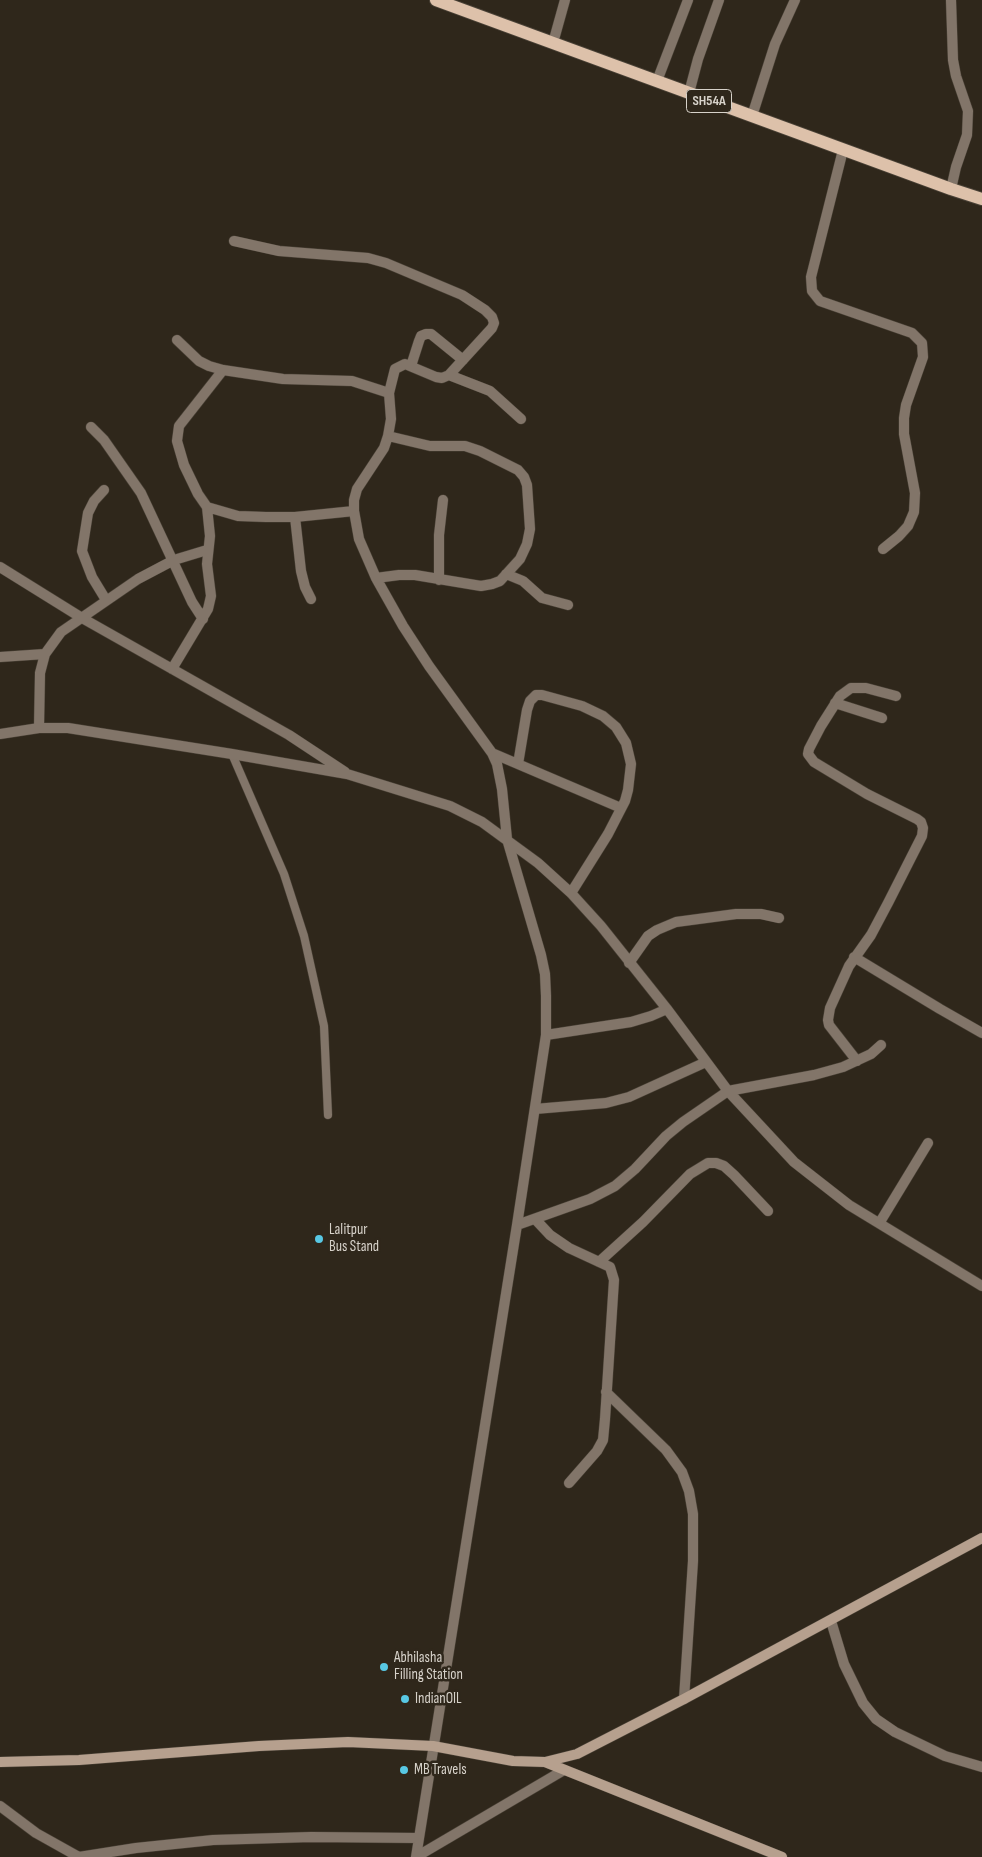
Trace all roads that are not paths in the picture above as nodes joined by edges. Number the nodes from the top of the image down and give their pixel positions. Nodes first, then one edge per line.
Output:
1 (436, 0) edge
2 (565, 0) edge
3 (688, 0) edge
4 (718, 0) edge
5 (795, 0) edge
6 (951, 0) edge
7 (553, 42) junction
8 (657, 81) junction
9 (689, 93) junction
10 (752, 116) junction
11 (843, 150) junction
12 (951, 189) junction
13 (982, 199) edge
14 (234, 241) dead end
15 (177, 340) dead end
16 (463, 360) junction
17 (411, 366) junction
18 (222, 370) junction
19 (449, 375) junction
20 (389, 393) junction
21 (521, 419) dead end
22 (91, 426) dead end
23 (388, 436) junction
24 (104, 490) dead end
25 (443, 500) dead end
26 (206, 507) junction
27 (354, 511) junction
28 (295, 517) junction
29 (883, 549) dead end
30 (207, 550) junction
31 (174, 560) junction
32 (0, 567) edge
33 (506, 574) junction
34 (376, 578) junction
35 (440, 580) junction
36 (311, 599) dead end
37 (106, 600) junction
38 (568, 605) dead end
39 (82, 618) junction
40 (203, 619) junction
41 (45, 654) junction
42 (0, 658) edge
43 (172, 669) junction
44 (896, 696) dead end
45 (836, 703) junction
46 (882, 718) dead end
47 (39, 728) junction
48 (0, 734) edge
49 (492, 753) junction
50 (232, 754) junction
51 (518, 764) junction
52 (347, 774) junction
53 (621, 808) junction
54 (507, 839) junction
55 (571, 893) junction
56 (778, 918) dead end
57 (854, 957) junction
58 (629, 963) junction
59 (667, 1009) junction
60 (982, 1033) edge
61 (546, 1035) junction
62 (881, 1045) dead end
63 (857, 1061) junction
64 (706, 1062) junction
65 (728, 1091) junction
66 (535, 1109) junction
67 (328, 1114) dead end
68 (928, 1143) dead end
69 (768, 1211) dead end
70 (535, 1219) junction
71 (880, 1222) junction
72 (517, 1225) junction
73 (599, 1262) junction
74 (982, 1286) edge
75 (606, 1392) junction
76 (568, 1484) dead end
77 (982, 1538) edge
78 (831, 1621) junction
79 (684, 1699) junction
80 (433, 1746) junction
81 (0, 1762) edge
82 (545, 1762) junction
83 (982, 1768) edge
84 (564, 1770) junction
85 (0, 1806) edge
86 (419, 1838) junction
87 (79, 1857) edge
88 (416, 1857) edge
89 (782, 1857) edge

1 - 7 main road, SH54A
2 - 7 street
3 - 8 street
4 - 9 street
5 - 10 street
6 - 12 street
7 - 8 main road, SH54A
8 - 9 main road, SH54A
9 - 10 main road, SH54A
10 - 11 main road, SH54A
11 - 12 main road, SH54A
11 - 29 street
12 - 13 main road, SH54A
14 - 16 street
15 - 18 street
16 - 17 street
16 - 19 street
17 - 19 street
17 - 20 street
18 - 20 street
18 - 26 street
19 - 21 street
20 - 23 street
22 - 31 street
23 - 27 street
23 - 33 street
24 - 37 street
25 - 35 street
26 - 28 street
26 - 30 street
27 - 28 street
27 - 34 street
28 - 36 street
30 - 31 street
30 - 40 street
31 - 37 street
31 - 40 street
32 - 39 street
33 - 35 street
33 - 38 street
34 - 35 street
34 - 49 street
37 - 39 street
39 - 41 street
39 - 43 street
40 - 43 street
41 - 42 street
41 - 47 street
43 - 52 street
44 - 45 street
45 - 46 street
45 - 57 street
47 - 48 street
47 - 50 street
49 - 51 street
49 - 54 street
50 - 52 street
50 - 67 lane
51 - 53 street
51 - 53 street
52 - 54 street
53 - 55 street
54 - 55 street
54 - 61 street
55 - 58 street
56 - 58 street
57 - 60 street
57 - 63 street
58 - 59 street
59 - 61 street
59 - 64 street
61 - 66 street
62 - 63 street
63 - 65 street
64 - 65 street
64 - 66 street
65 - 70 street
65 - 71 street
66 - 72 street
68 - 71 street
69 - 73 street
70 - 72 street
70 - 73 street
71 - 74 street
72 - 80 street
73 - 75 street
75 - 76 street
75 - 79 street
77 - 78 street
78 - 79 street
78 - 83 street
79 - 82 street
80 - 81 street
80 - 82 street
80 - 86 street
82 - 84 street
84 - 88 street
84 - 89 street
85 - 87 street
86 - 87 street
86 - 88 street

